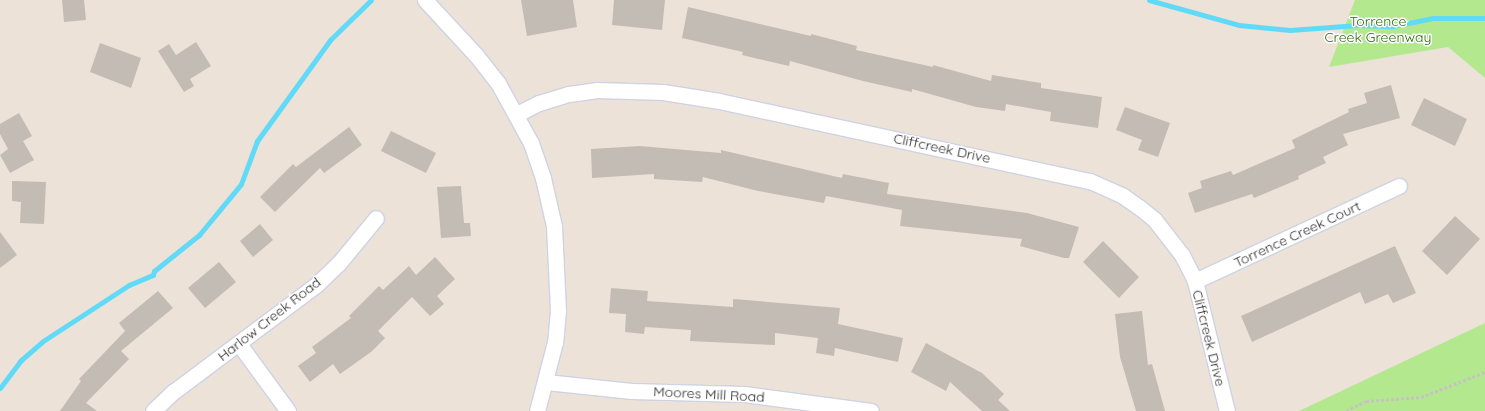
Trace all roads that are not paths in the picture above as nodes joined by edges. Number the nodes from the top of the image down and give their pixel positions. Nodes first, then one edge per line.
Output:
1 (425, 0) edge
2 (517, 114) junction
3 (1399, 186) dead end
4 (376, 218) dead end
5 (1195, 281) junction
6 (239, 344) junction
7 (546, 382) junction
8 (153, 411) edge
9 (288, 411) edge
10 (537, 411) edge
11 (871, 411) edge
12 (1227, 411) edge

1 - 2 street
2 - 5 street, Cliffcreek Drive
2 - 7 street
3 - 5 street, Torrence Creek Court
4 - 6 street, Harlow Creek Road
5 - 12 street, Cliffcreek Drive
6 - 8 street, Harlow Creek Road
6 - 9 street
7 - 10 street
7 - 11 street, Moores Mill Road

